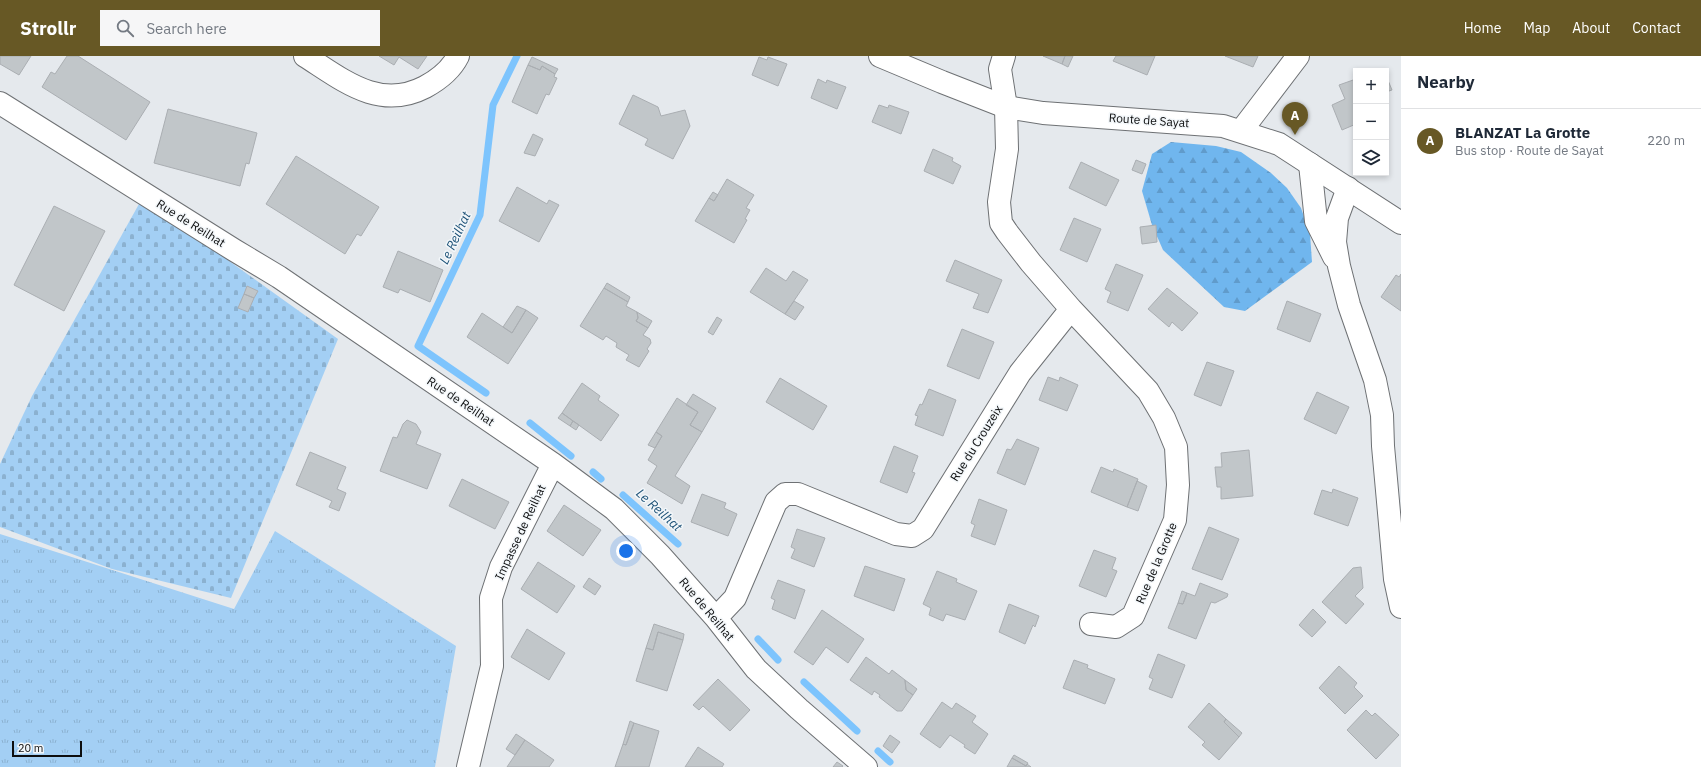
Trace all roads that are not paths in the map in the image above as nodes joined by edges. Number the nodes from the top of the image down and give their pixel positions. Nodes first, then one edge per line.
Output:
1 (305, 56) edge
2 (458, 56) edge
3 (880, 56) edge
4 (1004, 56) edge
5 (1298, 56) edge
6 (0, 103) edge
7 (1006, 107) junction
8 (1241, 131) junction
9 (1310, 164) junction
10 (1348, 188) junction
11 (1401, 224) edge
12 (1339, 266) junction
13 (1071, 309) junction
14 (553, 464) junction
15 (1401, 607) edge
16 (716, 618) junction
17 (1091, 624) dead end
18 (468, 767) edge
19 (866, 767) edge

1 - 2 street
3 - 7 street, Route de Sayat
4 - 7 street
5 - 8 street
6 - 14 street, Rue de Reilhat
7 - 8 street, Route de Sayat
7 - 13 street
8 - 9 street, Route de Sayat
9 - 10 street, Route de Sayat
9 - 12 street
10 - 11 street, Route de Sayat
10 - 12 street
12 - 15 street
13 - 16 street, Rue du Crouzeix
13 - 17 street, Rue de la Grotte
14 - 16 street, Rue de Reilhat
14 - 18 street, Impasse de Reilhat
16 - 19 street, Rue de Reilhat

